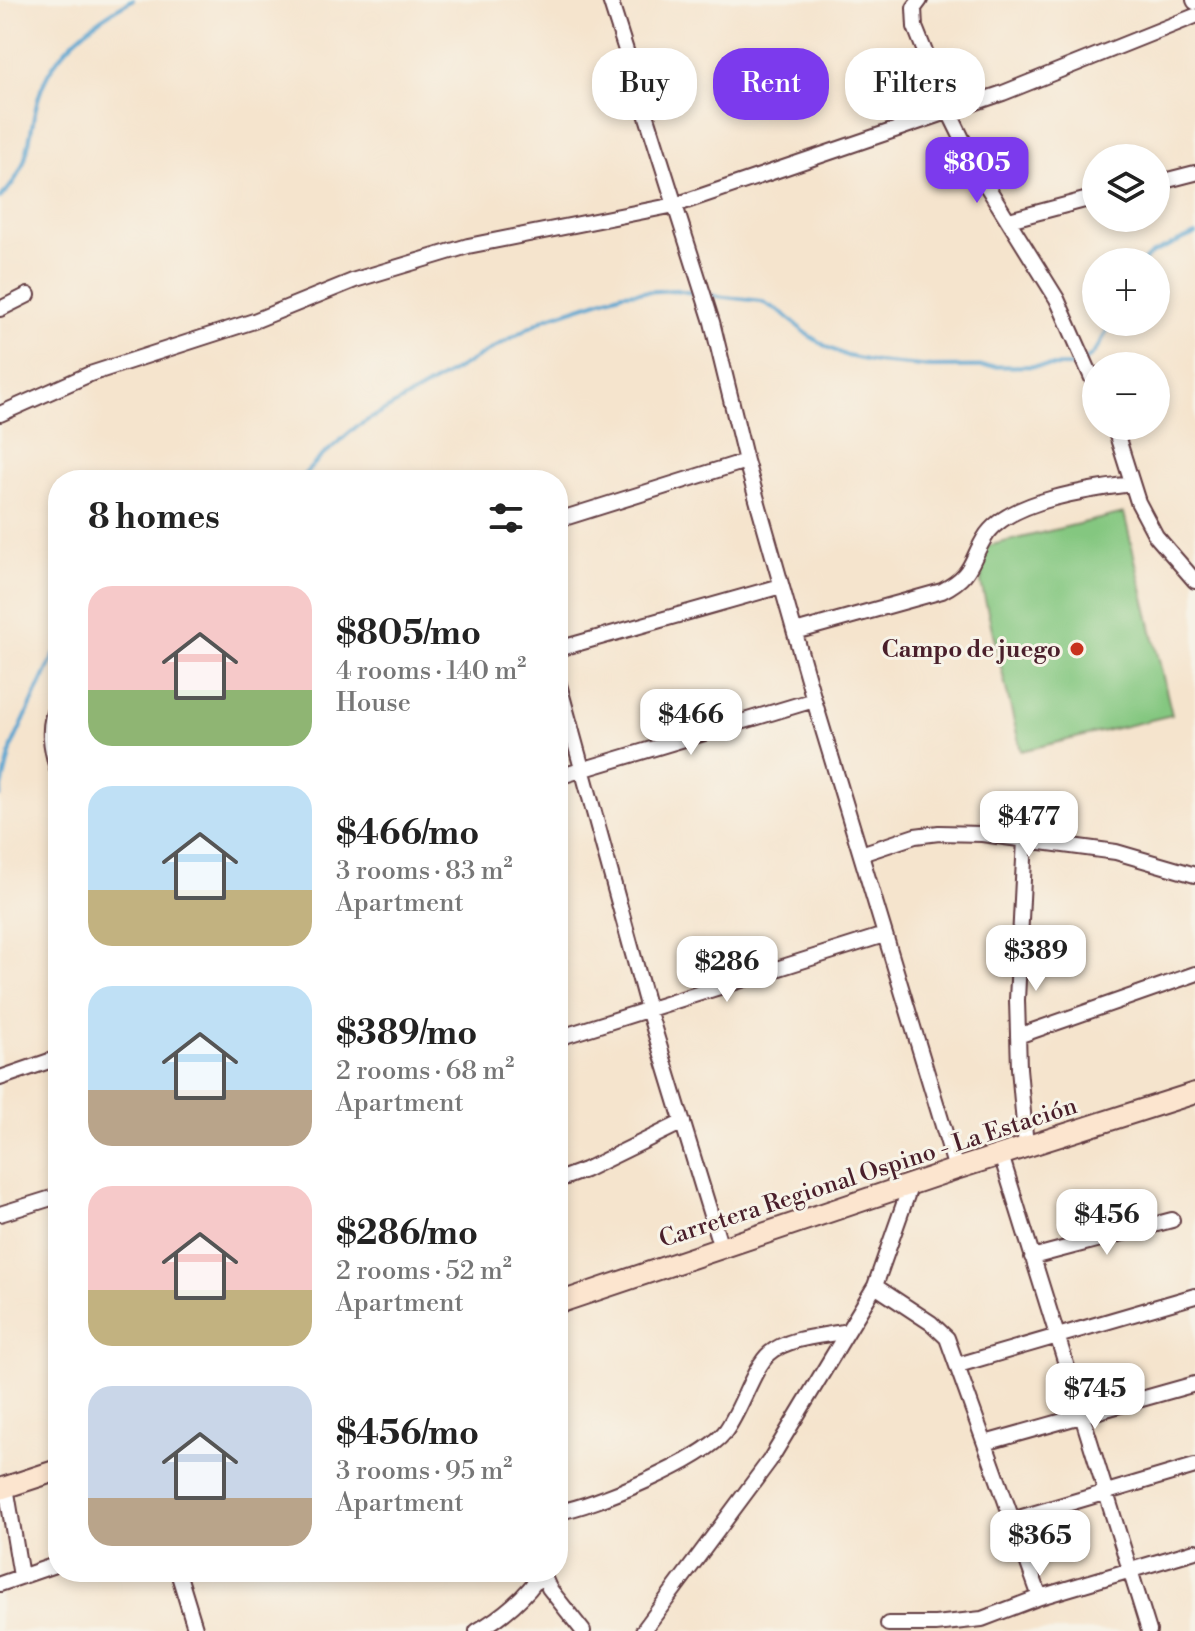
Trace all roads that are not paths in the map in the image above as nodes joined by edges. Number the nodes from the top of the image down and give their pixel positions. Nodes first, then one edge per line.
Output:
1 (610, 0) edge
2 (920, 0) edge
3 (1195, 16) edge
4 (923, 48) edge
5 (985, 98) edge
6 (925, 120) edge
7 (953, 120) edge
8 (1195, 173) edge
9 (1170, 179) edge
10 (1082, 201) edge
11 (675, 205) junction
12 (1009, 220) junction
13 (28, 295) dead end
14 (0, 309) edge
15 (1082, 355) edge
16 (0, 414) edge
17 (1118, 440) edge
18 (746, 461) junction
19 (1132, 484) junction
20 (568, 517) edge
21 (1195, 581) edge
22 (781, 586) junction
23 (795, 632) junction
24 (568, 646) edge
25 (814, 700) junction
26 (568, 720) edge
27 (581, 770) junction
28 (568, 774) edge
29 (1025, 839) junction
30 (861, 854) junction
31 (1195, 875) edge
32 (884, 935) junction
33 (1195, 974) edge
34 (648, 1009) junction
35 (568, 1035) edge
36 (1018, 1036) junction
37 (48, 1061) edge
38 (0, 1078) edge
39 (1195, 1093) edge
40 (683, 1122) junction
41 (1026, 1146) junction
42 (1001, 1155) junction
43 (956, 1169) junction
44 (568, 1176) edge
45 (911, 1184) junction
46 (48, 1199) edge
47 (0, 1214) edge
48 (1172, 1220) dead end
49 (721, 1248) junction
50 (1032, 1257) junction
51 (875, 1286) junction
52 (1195, 1296) edge
53 (568, 1300) edge
54 (847, 1331) junction
55 (1057, 1337) junction
56 (958, 1365) junction
57 (1195, 1384) edge
58 (1081, 1416) junction
59 (985, 1443) junction
60 (1195, 1466) edge
61 (48, 1473) edge
62 (3, 1488) edge
63 (1105, 1492) junction
64 (568, 1510) edge
65 (1012, 1520) junction
66 (1195, 1551) edge
67 (48, 1567) edge
68 (1130, 1571) junction
69 (21, 1576) junction
70 (181, 1582) edge
71 (534, 1582) edge
72 (546, 1582) edge
73 (0, 1584) edge
74 (1040, 1597) junction
75 (888, 1624) dead end
76 (196, 1631) edge
77 (477, 1631) edge
78 (583, 1631) edge
79 (643, 1631) edge
80 (1149, 1631) edge

1 - 11 street
2 - 4 street
3 - 5 street
6 - 11 street
7 - 12 street
8 - 9 street
10 - 12 street
11 - 16 street
11 - 18 street
12 - 15 street
13 - 14 street
17 - 19 street
18 - 20 street
18 - 22 street
19 - 21 street
19 - 23 street
22 - 23 street
22 - 24 street
23 - 25 street
25 - 27 street
25 - 30 street
26 - 27 street
27 - 28 street
27 - 34 street
29 - 30 street
29 - 31 street
29 - 36 street
30 - 32 street
32 - 34 street
32 - 43 street
33 - 36 street
34 - 35 street
34 - 40 street
36 - 41 street
37 - 38 street
39 - 41 main road, Carretera Regional Ospino - La Estación
40 - 44 street
40 - 49 street
41 - 42 main road, Carretera Regional Ospino - La Estación
42 - 43 main road, Carretera Regional Ospino - La Estación
42 - 50 street
43 - 45 main road, Carretera Regional Ospino - La Estación
45 - 49 main road, Carretera Regional Ospino - La Estación
45 - 51 street
46 - 47 street
48 - 50 street
49 - 53 main road, Carretera Regional Ospino - La Estación
50 - 55 street
51 - 54 street
51 - 56 street
52 - 55 street
54 - 64 street
54 - 79 street
55 - 56 street
55 - 58 street
56 - 59 street
57 - 58 street
58 - 59 street
58 - 63 street
59 - 65 street
60 - 63 street
61 - 62 main road
62 - 69 street
63 - 65 street
63 - 68 street
65 - 74 street
66 - 68 street
67 - 69 street
68 - 74 street
68 - 80 street
69 - 73 street
70 - 76 street
71 - 77 street
72 - 78 street
74 - 75 street

